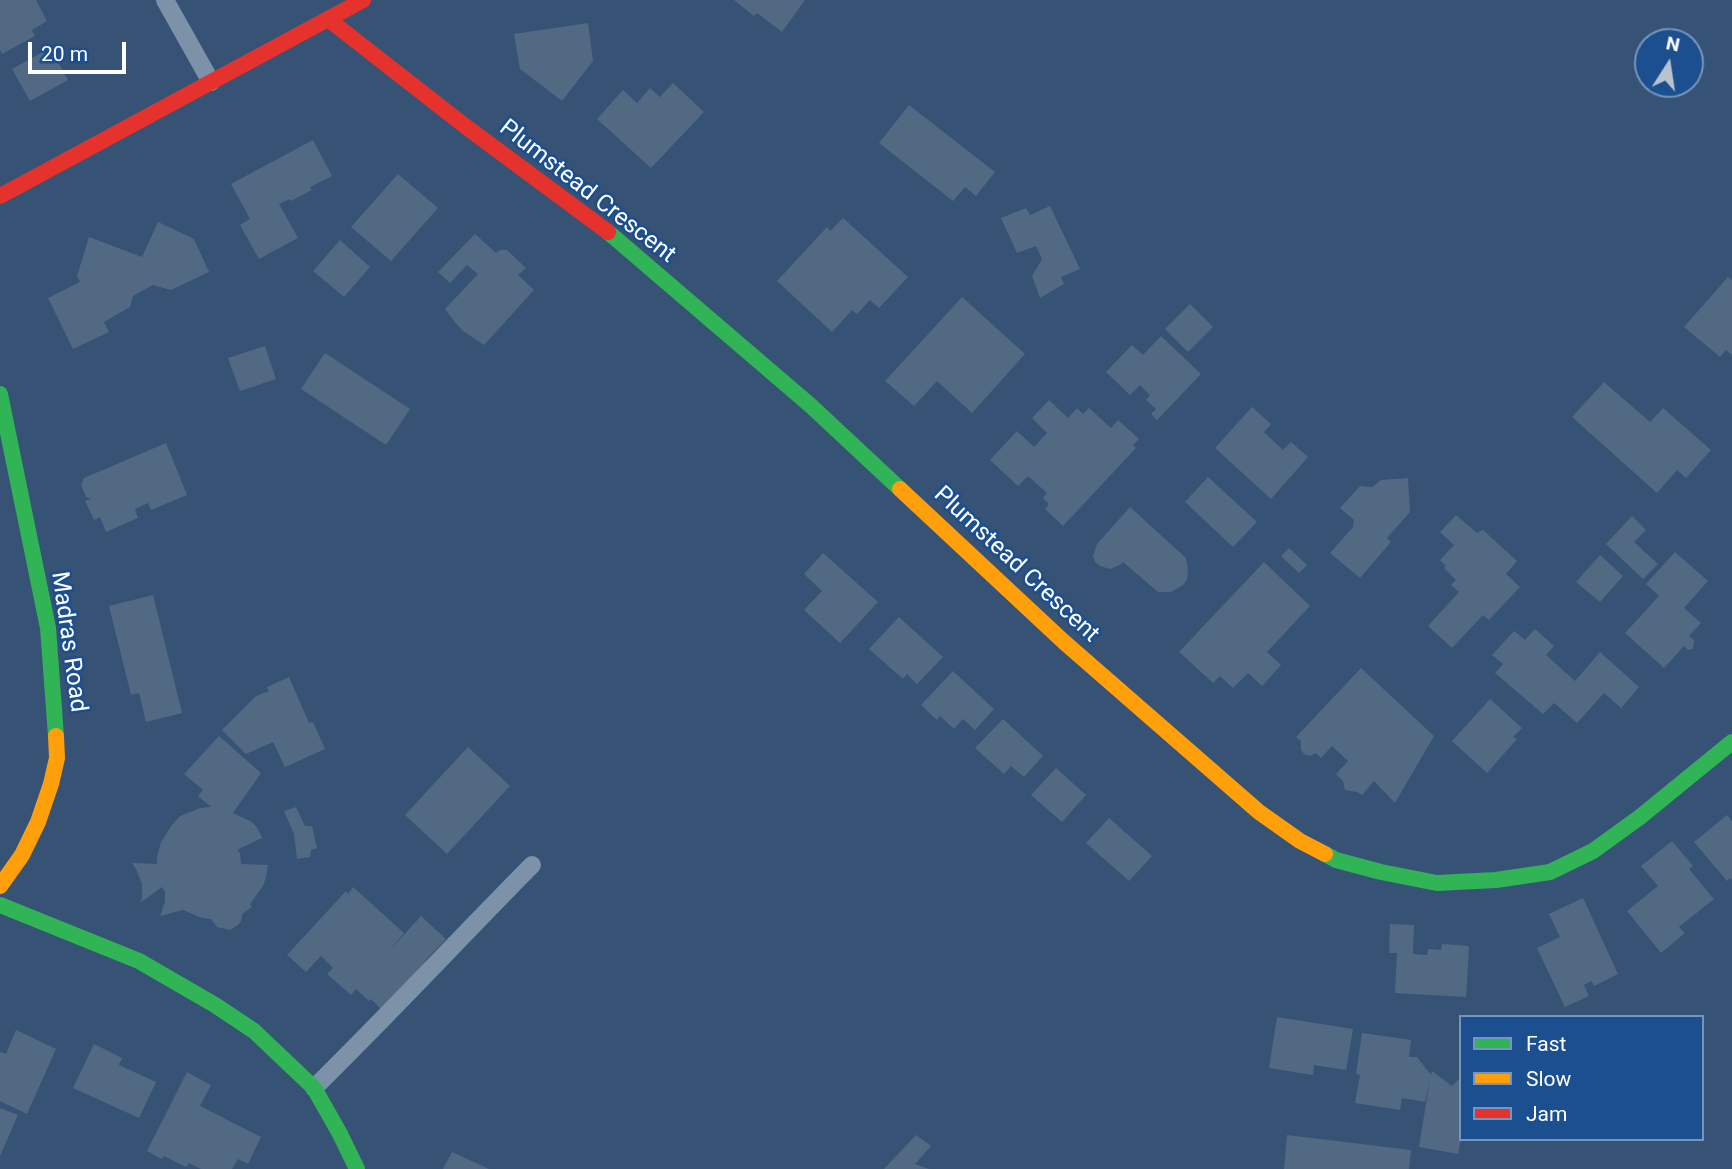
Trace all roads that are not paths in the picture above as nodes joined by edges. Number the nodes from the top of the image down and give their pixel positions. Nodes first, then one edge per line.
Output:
1 (165, 0) edge
2 (363, 0) edge
3 (328, 19) junction
4 (211, 82) junction
5 (0, 196) edge
6 (0, 394) edge
7 (1732, 742) edge
8 (532, 865) dead end
9 (0, 886) edge
10 (0, 905) edge
11 (313, 1088) junction
12 (356, 1169) edge

1 - 4 lane
2 - 3 street
3 - 4 street
3 - 7 street, Plumstead Crescent
4 - 5 street
6 - 9 street, Madras Road
8 - 11 lane
10 - 11 street
11 - 12 street

